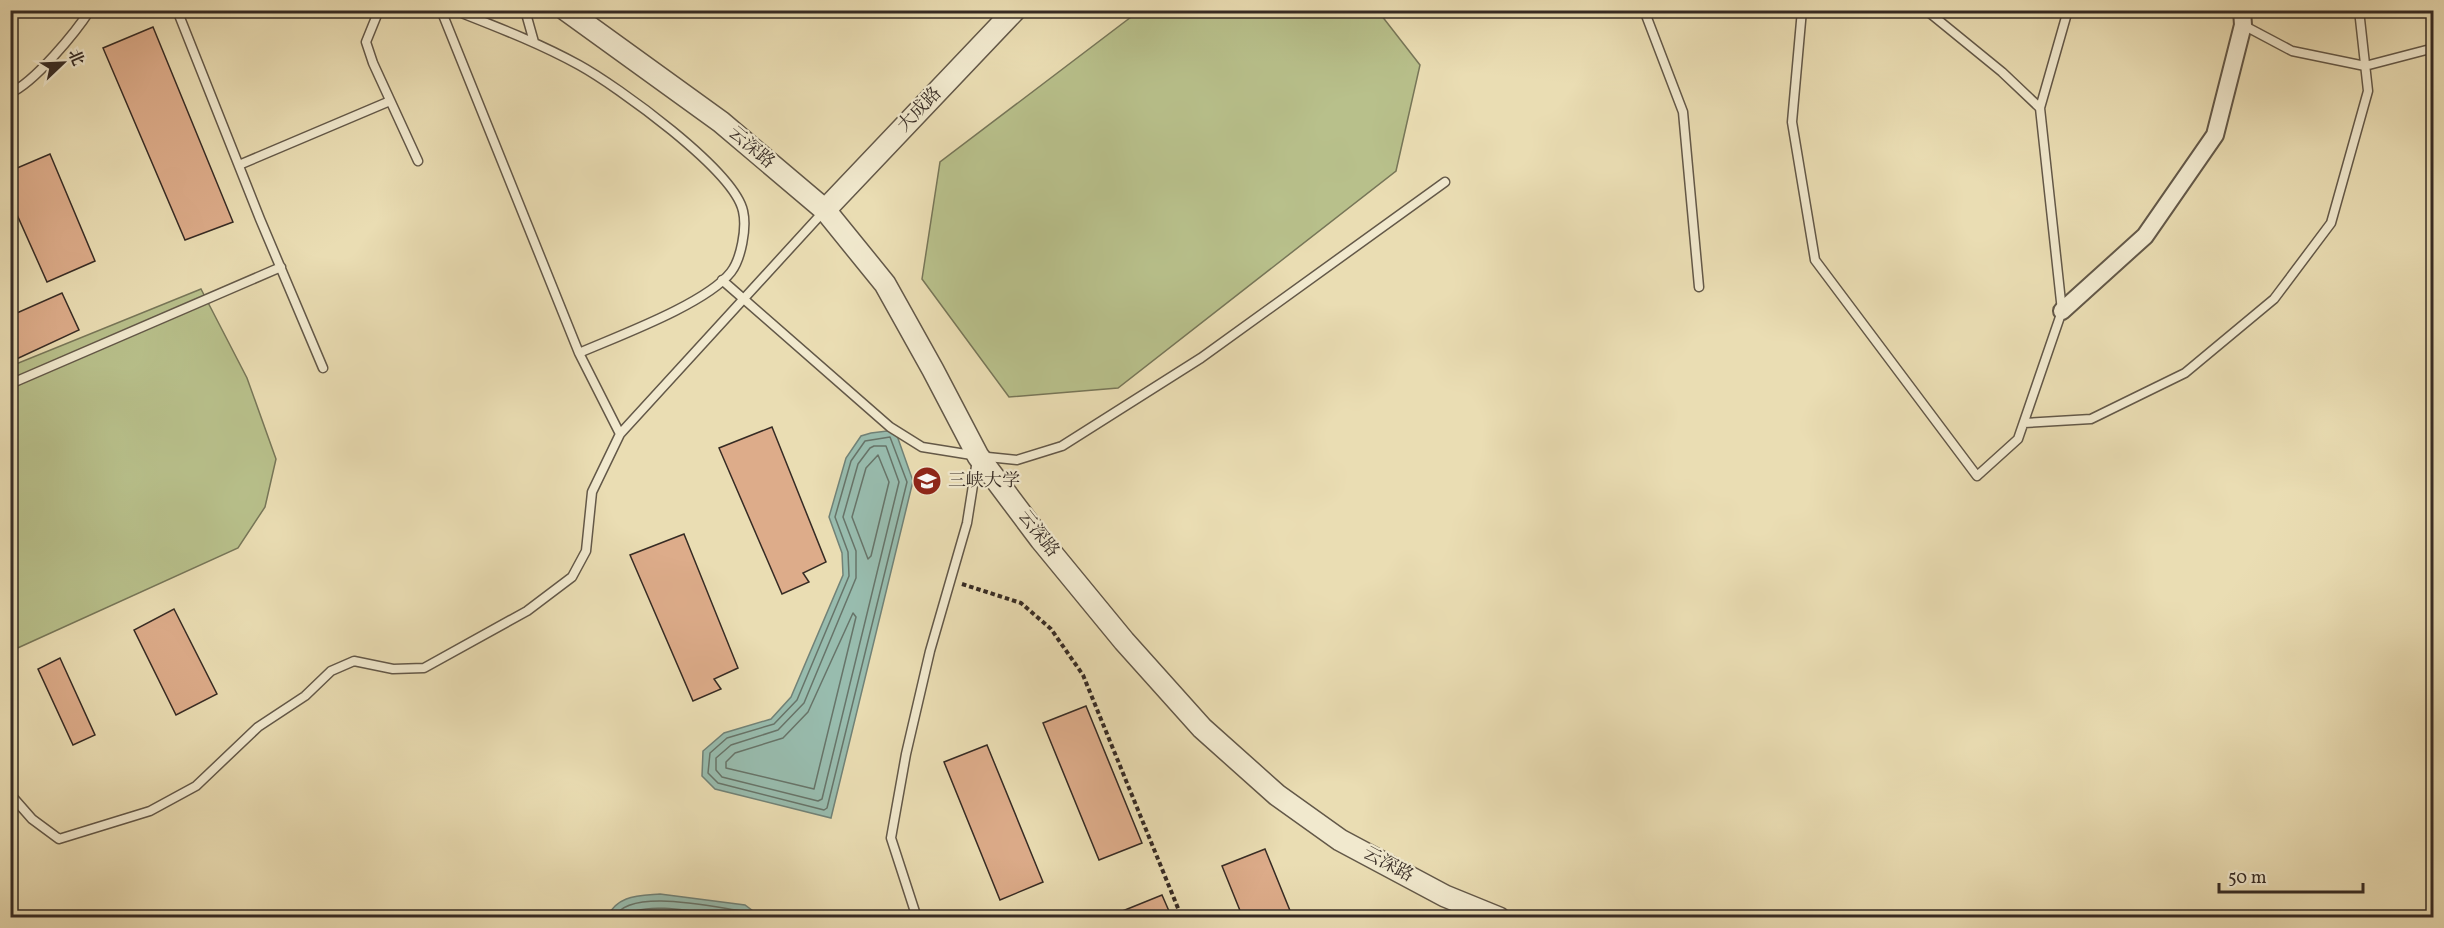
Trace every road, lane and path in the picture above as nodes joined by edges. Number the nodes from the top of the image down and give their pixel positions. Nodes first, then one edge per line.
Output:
1 (90, 10) edge
2 (177, 10) edge
3 (380, 10) edge
4 (441, 10) edge
5 (454, 10) edge
6 (525, 10) edge
7 (566, 10) edge
8 (1015, 10) edge
9 (1644, 10) edge
10 (1802, 10) edge
11 (1926, 10) edge
12 (2068, 10) edge
13 (2359, 10) edge
14 (2243, 18) edge
15 (534, 42) junction
16 (2433, 48) edge
17 (2365, 66) junction
18 (10, 93) edge
19 (390, 101) junction
20 (2040, 108) junction
21 (418, 161) dead end
22 (239, 165) junction
23 (1445, 182) dead end
24 (825, 210) junction
25 (281, 267) junction
26 (722, 280) junction
27 (1699, 287) dead end
28 (744, 298) junction
29 (2062, 311) junction
30 (579, 353) junction
31 (323, 368) dead end
32 (10, 384) edge
33 (2024, 423) junction
34 (620, 434) junction
35 (978, 456) junction
36 (950, 580) junction
37 (10, 794) edge
38 (917, 918) edge
39 (1182, 918) edge
40 (1499, 918) edge

1 - 18 lane
2 - 22 lane
3 - 19 lane
4 - 30 lane
5 - 15 lane
6 - 15 lane
7 - 24 street, 云深路
8 - 24 street, 大成路
9 - 27 lane
10 - 33 lane
11 - 20 lane
12 - 20 lane
13 - 17 lane
14 - 17 lane
14 - 29 street
15 - 26 lane
16 - 17 lane
17 - 33 lane
19 - 21 lane
19 - 22 lane
20 - 29 lane
22 - 25 lane
23 - 35 lane
24 - 28 lane
24 - 35 street, 云深路
25 - 31 lane
25 - 32 lane
26 - 28 lane
26 - 30 lane
28 - 34 lane
28 - 35 lane
29 - 33 lane
30 - 34 lane
34 - 37 lane
35 - 36 lane
35 - 40 street, 云深路
36 - 38 lane
36 - 39 path

